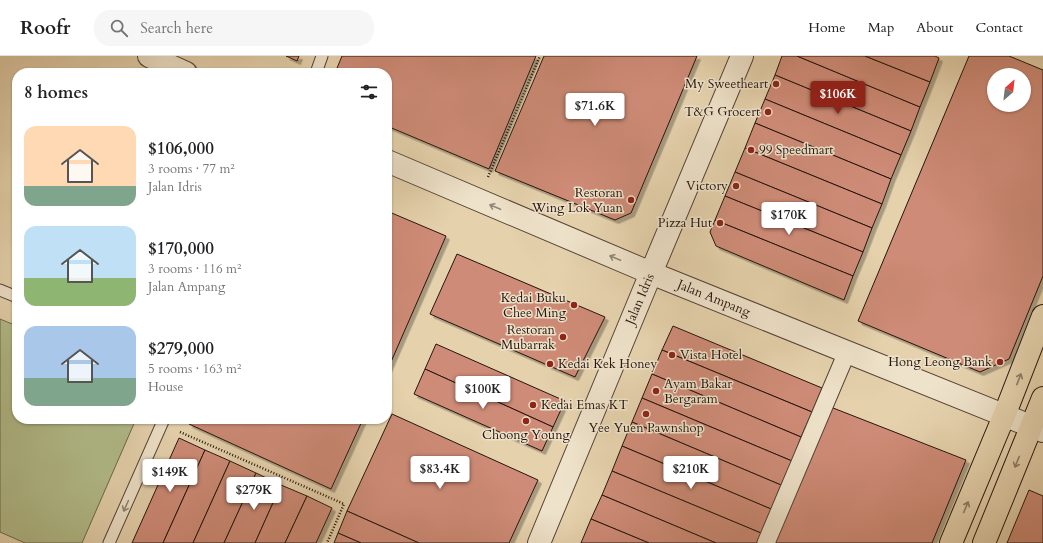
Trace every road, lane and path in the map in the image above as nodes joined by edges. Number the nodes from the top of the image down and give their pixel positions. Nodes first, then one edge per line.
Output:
1 (148, 56) edge
2 (322, 56) edge
3 (540, 56) edge
4 (742, 56) edge
5 (175, 68) edge
6 (318, 68) edge
7 (392, 163) edge
8 (479, 200) junction
9 (651, 273) junction
10 (0, 290) edge
11 (12, 295) edge
12 (1043, 316) edge
13 (847, 352) junction
14 (1043, 398) edge
15 (1004, 416) junction
16 (162, 424) edge
17 (167, 424) edge
18 (1037, 428) edge
19 (109, 543) edge
20 (326, 543) edge
21 (539, 543) edge
22 (766, 543) edge
23 (951, 543) edge
24 (984, 543) edge

1 - 5 street
2 - 6 lane
3 - 8 path
4 - 9 street, Jalan Idris
7 - 8 street, Jalan Ampang
9 -> 8 street, Jalan Ampang
9 - 13 street, Jalan Ampang
9 - 21 street, Jalan Idris
10 - 11 lane
15 -> 12 highway
13 - 15 street, Jalan Ampang
13 - 22 street
14 - 18 highway
15 - 18 street, Jalan Ampang
23 -> 15 highway
16 -> 19 lane
17 - 20 path
18 -> 24 highway

